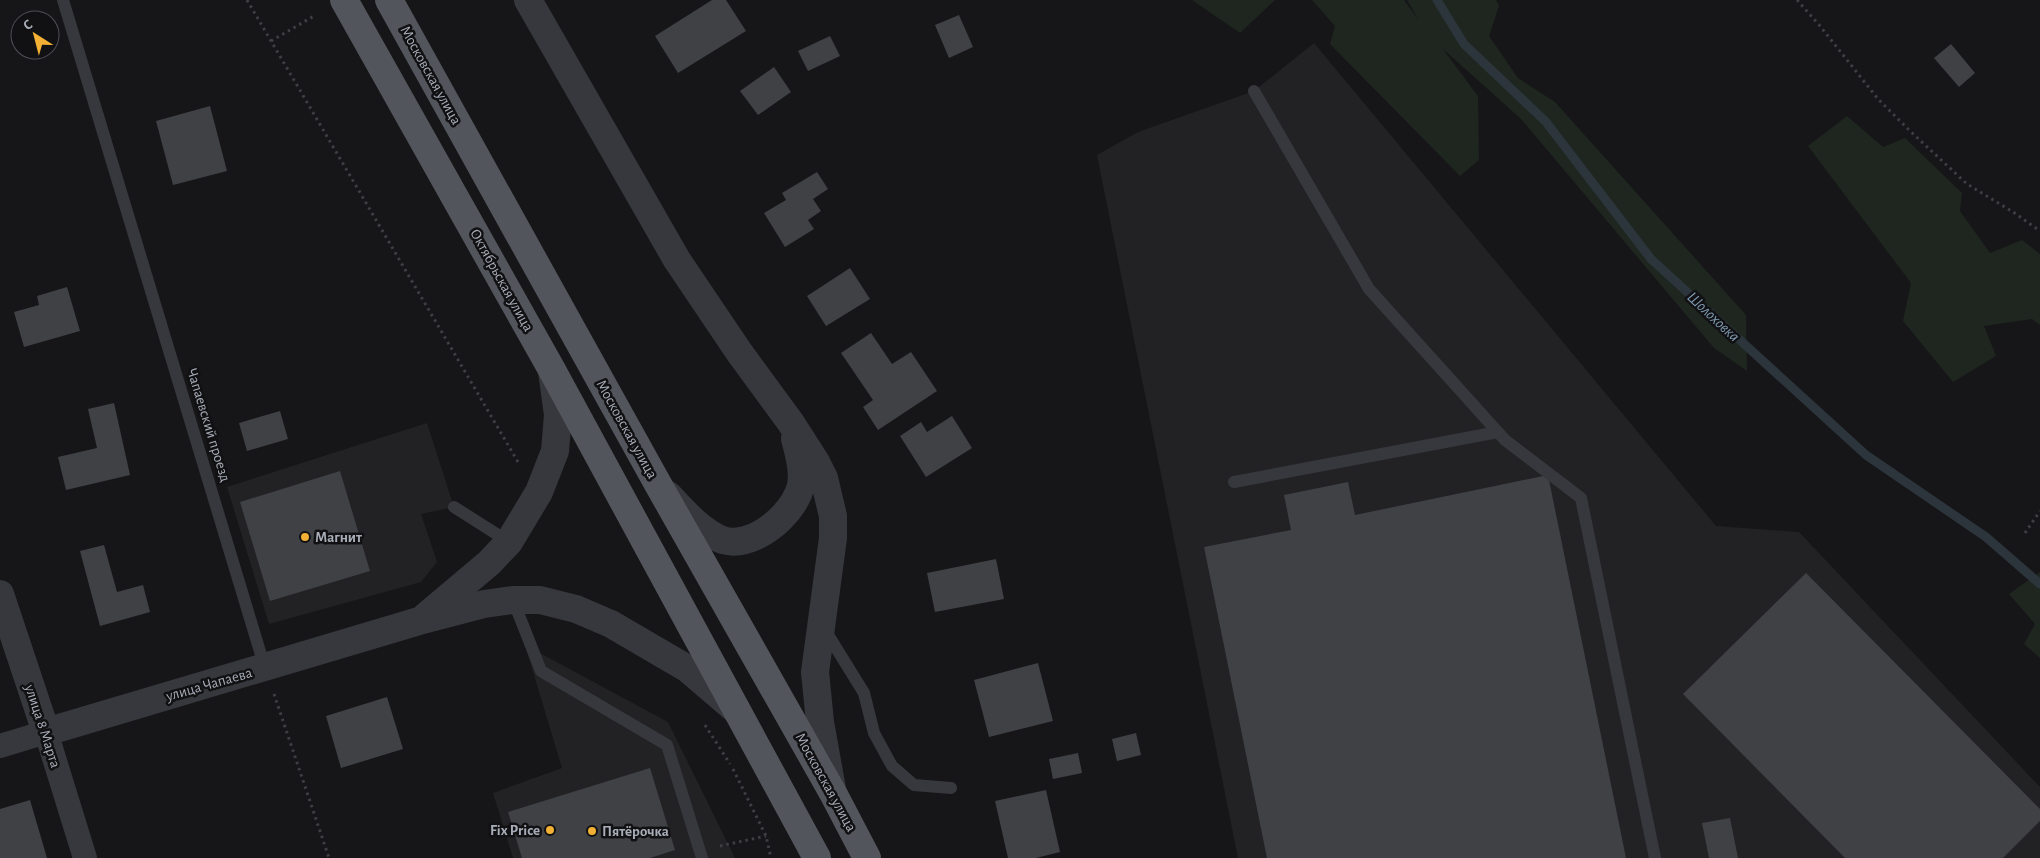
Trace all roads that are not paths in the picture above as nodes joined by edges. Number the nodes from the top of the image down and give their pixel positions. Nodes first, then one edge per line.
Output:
1 (63, 0) edge
2 (344, 0) edge
3 (389, 0) edge
4 (528, 0) edge
5 (1254, 91) dead end
6 (552, 370) junction
7 (791, 423) junction
8 (1498, 432) junction
9 (1234, 482) dead end
10 (658, 486) junction
11 (454, 507) dead end
12 (509, 542) junction
13 (0, 594) edge
14 (514, 600) junction
15 (419, 621) junction
16 (822, 626) junction
17 (265, 668) junction
18 (738, 712) junction
19 (46, 732) junction
20 (0, 746) edge
21 (951, 788) dead end
22 (833, 793) junction
23 (701, 854) edge
24 (85, 858) edge
25 (817, 858) edge
26 (867, 858) edge
27 (1655, 858) edge

1 - 17 lane, Чапаевский проезд
2 - 6 main road, Октябрьская улица
3 - 10 main road, Московская улица
4 - 7 street
5 - 8 lane
6 - 12 street
6 - 18 main road, Октябрьская улица
7 - 10 street
7 - 16 street
8 - 9 lane
8 - 27 lane
10 - 22 main road, Московская улица
11 - 12 lane
12 - 15 street
13 - 19 street, улица 8 Марта
14 - 15 street, улица Чапаева
14 - 18 street, улица Чапаева
14 - 23 lane
15 - 17 street, улица Чапаева
16 - 21 lane
16 - 22 street
17 - 19 street, улица Чапаева
18 - 25 main road
19 - 20 street, улица Чапаева
19 - 24 street, улица 8 Марта
22 - 26 main road, Московская улица

